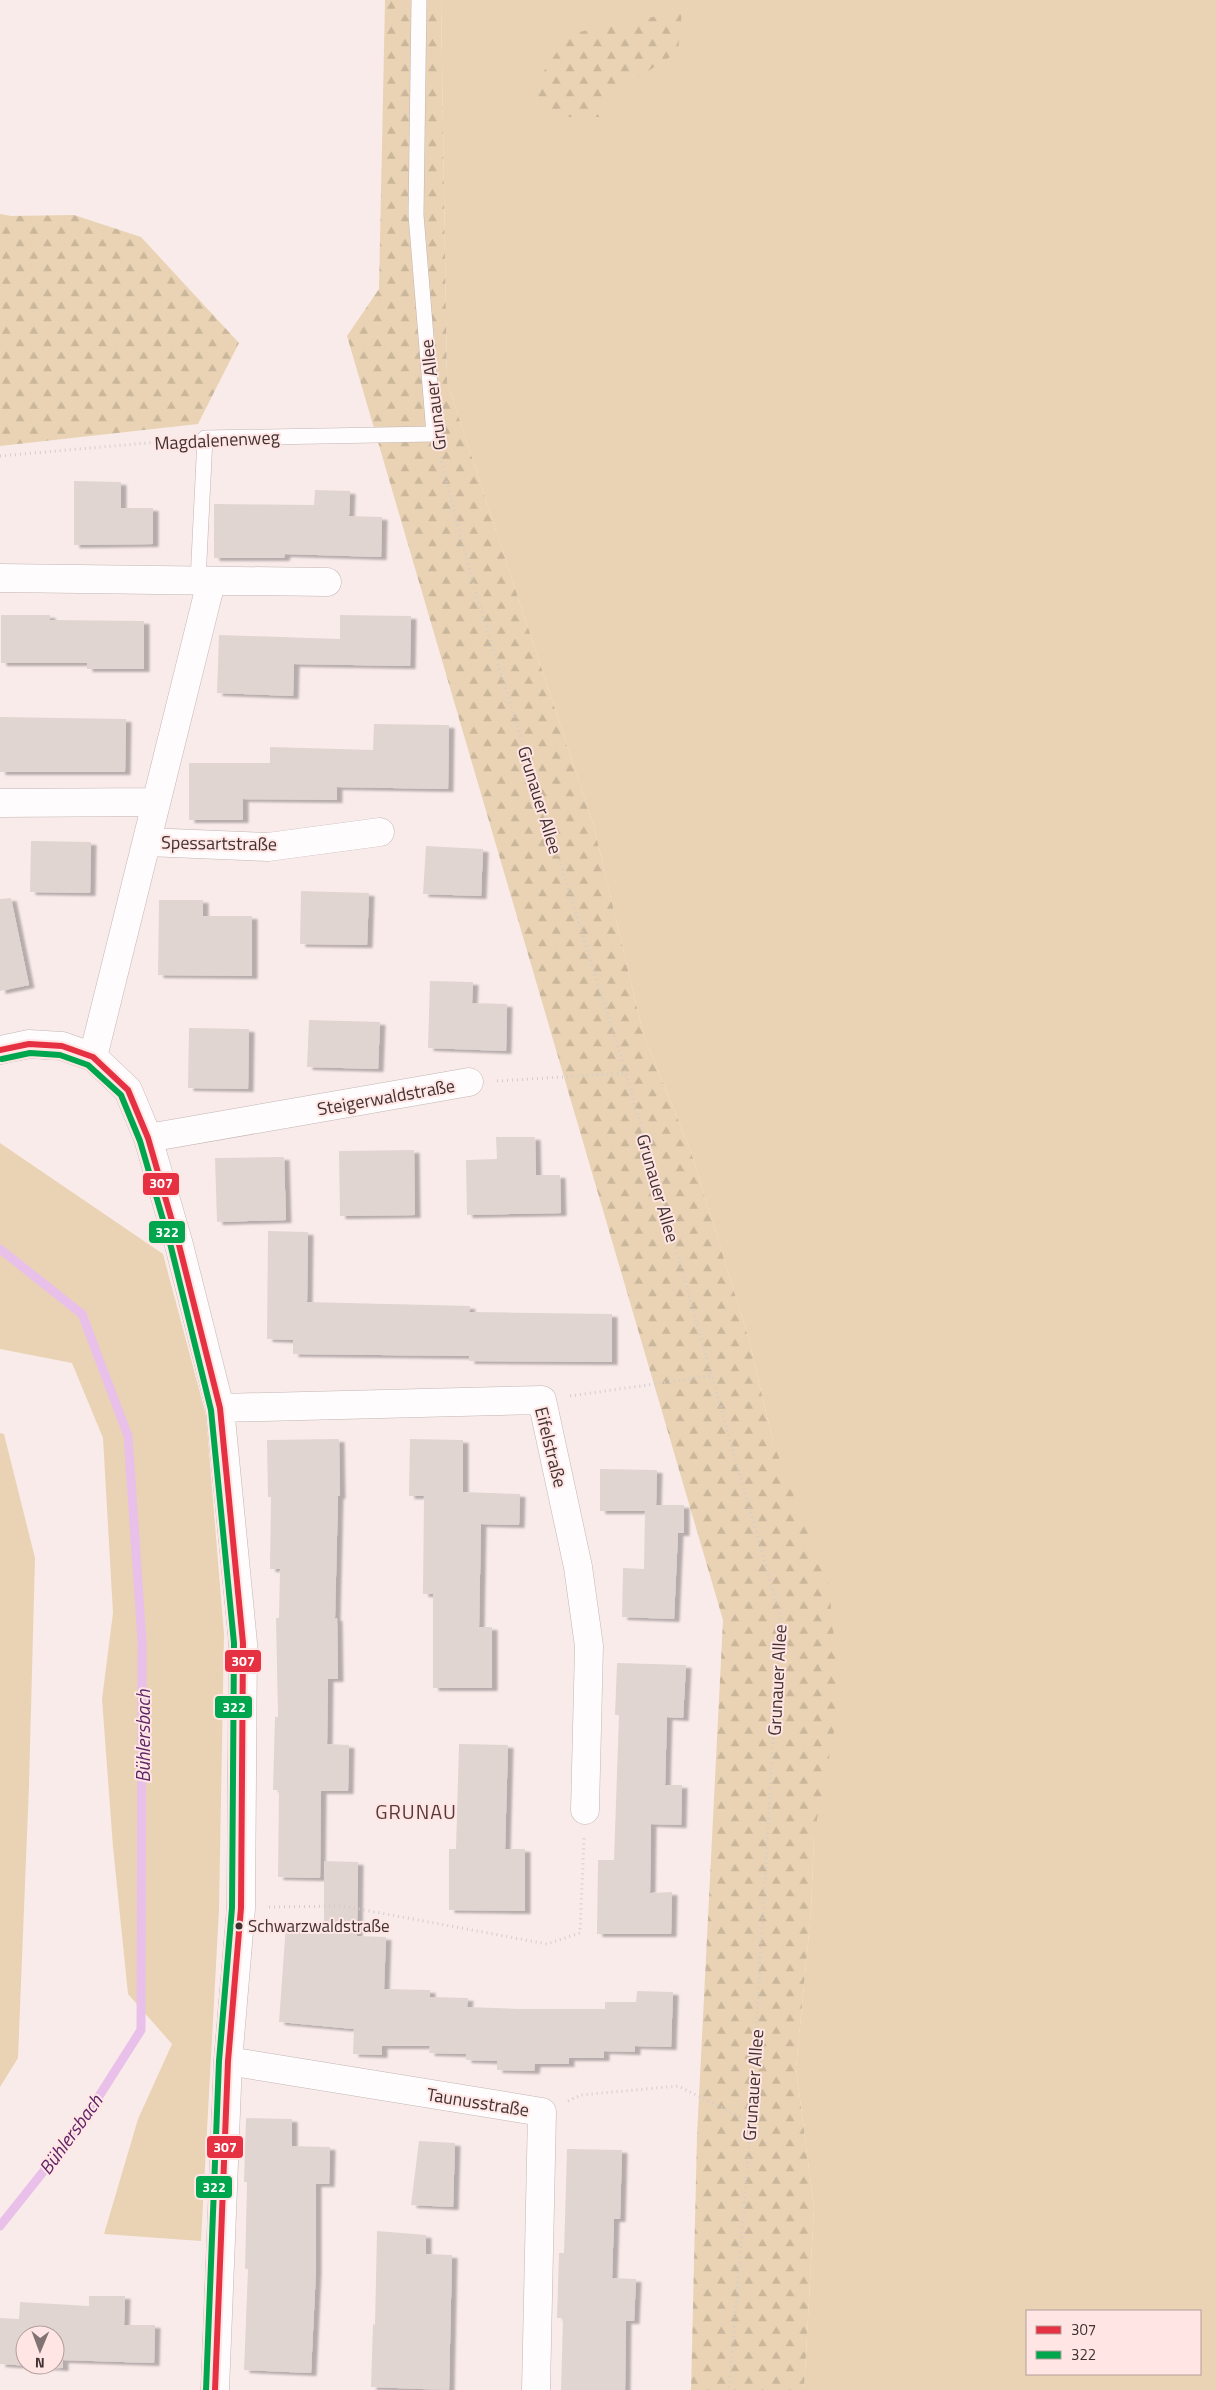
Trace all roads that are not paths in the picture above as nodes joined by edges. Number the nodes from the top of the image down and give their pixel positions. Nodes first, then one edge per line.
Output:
1 (419, 0) edge
2 (434, 434) joint
3 (205, 438) joint
4 (0, 578) edge
5 (204, 581) junction
6 (327, 582) dead end
7 (156, 802) junction
8 (0, 803) edge
9 (380, 832) dead end
10 (147, 842) junction
11 (0, 1050) edge
12 (93, 1057) junction
13 (469, 1082) road end
14 (148, 1138) junction
15 (220, 1408) junction
16 (584, 1810) road end
17 (228, 2061) junction
18 (215, 2390) edge
19 (536, 2390) edge

1 - 2 lane, Grunauer Allee
2 - 3 lane, Magdalenenweg
3 - 5 lane, Spessartstraße
4 - 5 street
5 - 6 street
5 - 7 street, Spessartstraße
7 - 8 street
7 - 10 street, Spessartstraße
9 - 10 street, Spessartstraße
10 - 12 street, Spessartstraße
11 - 12 street
12 - 14 street
13 - 14 street, Steigerwaldstraße
14 - 15 street
15 - 16 street, Eifelstraße
15 - 17 street
17 - 18 street
17 - 19 street, Taunusstraße

